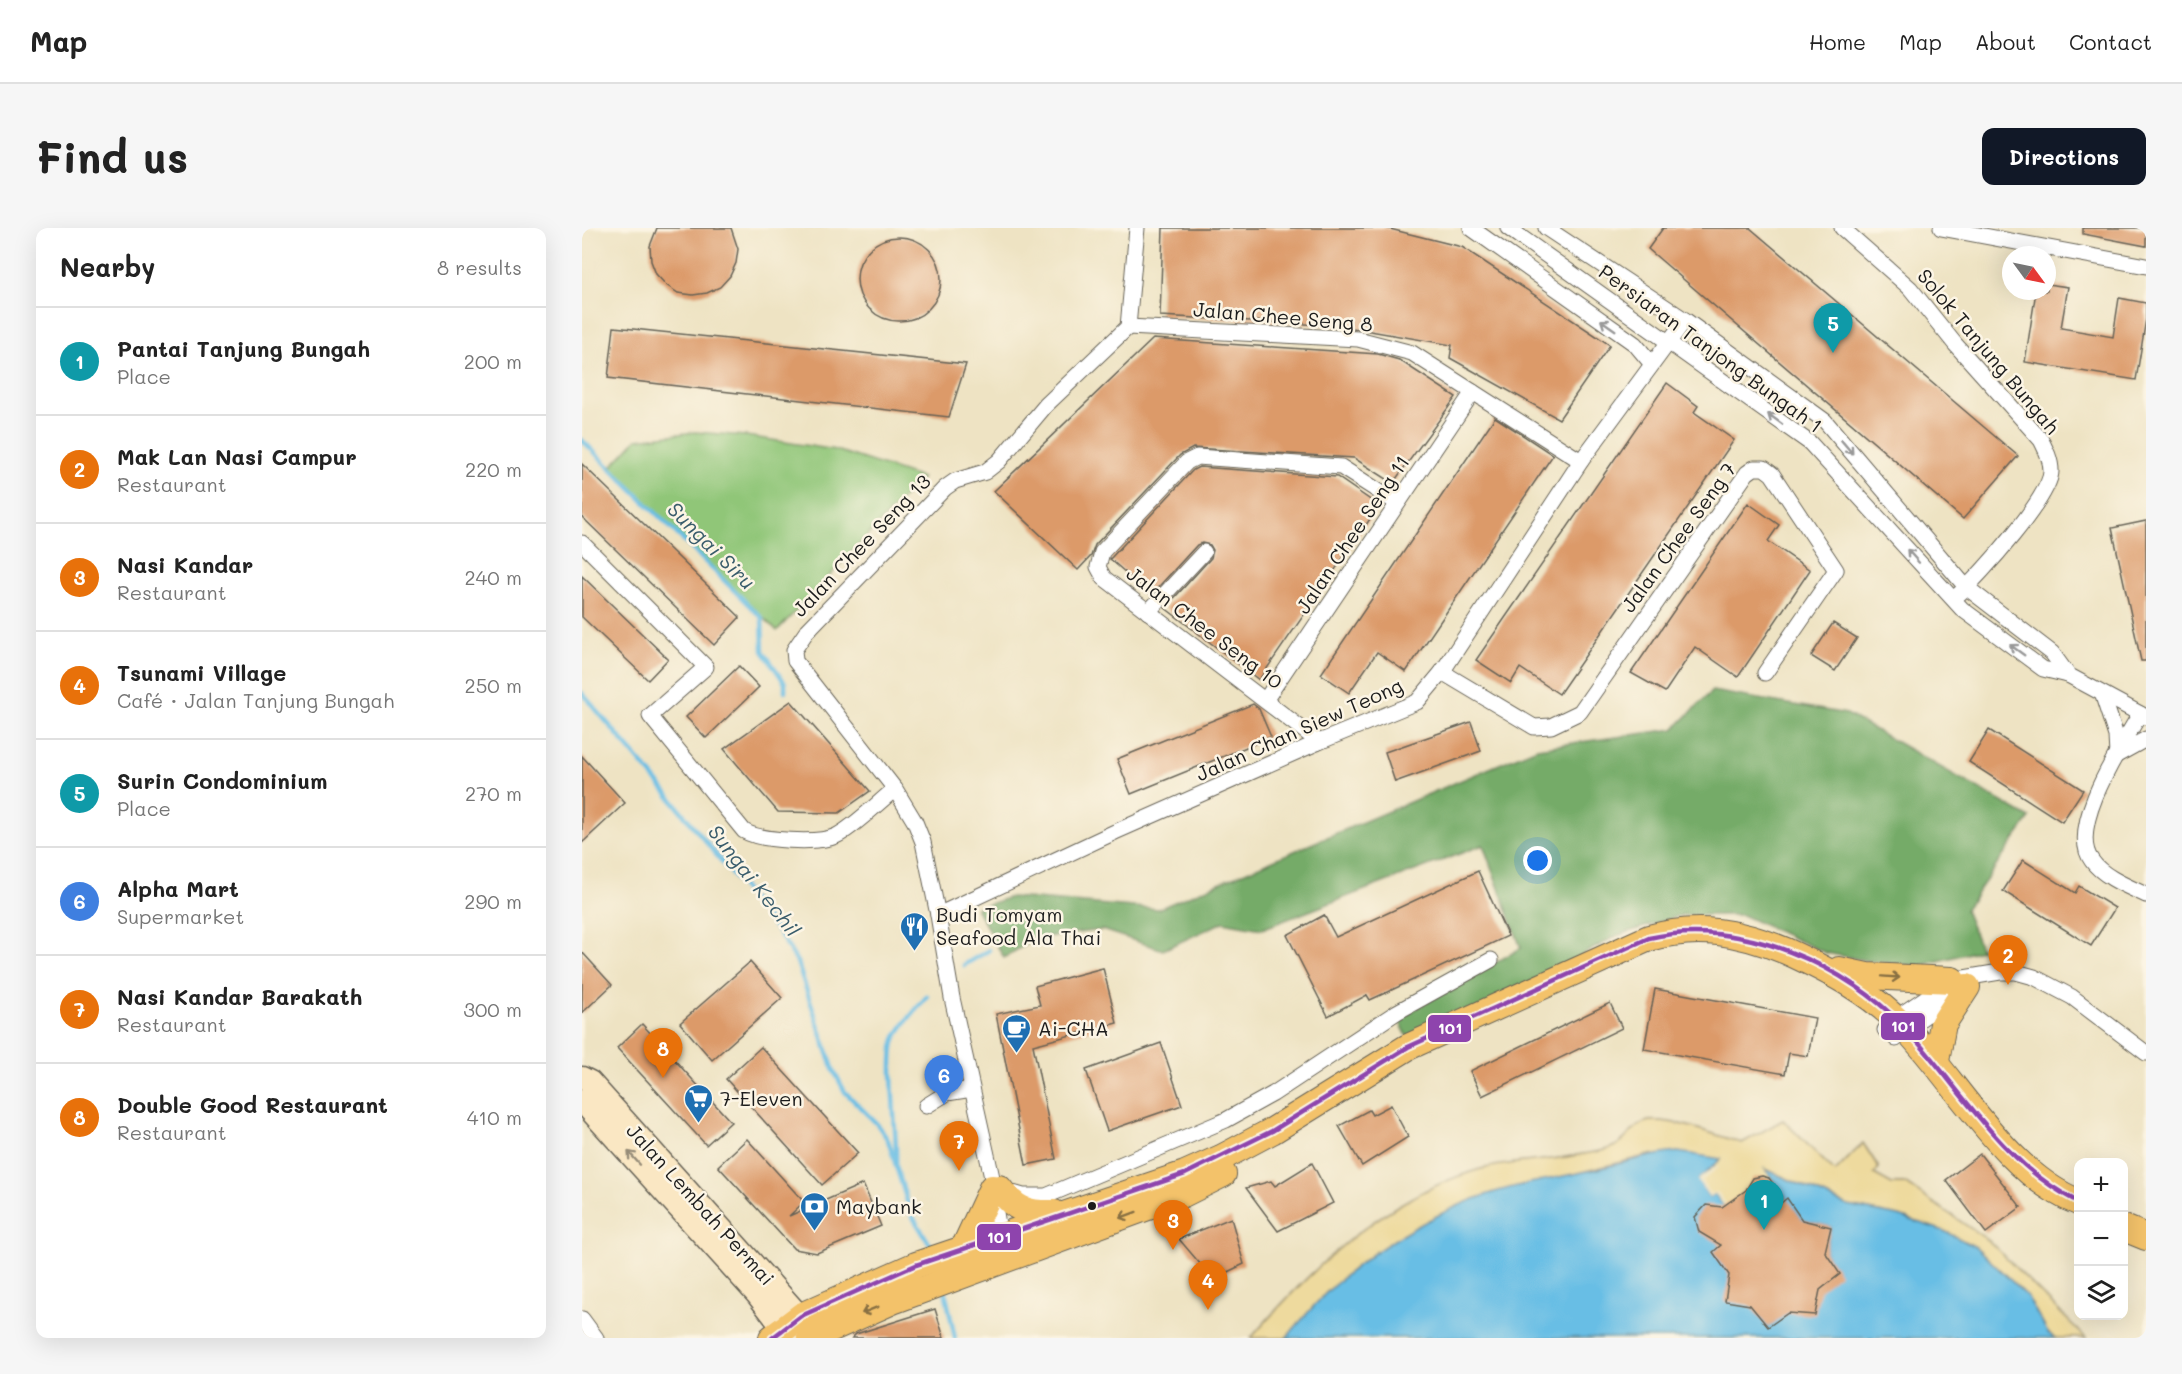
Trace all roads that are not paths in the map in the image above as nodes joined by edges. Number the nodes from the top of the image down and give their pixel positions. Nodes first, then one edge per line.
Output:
1 (1137, 228) edge
2 (1471, 228) edge
3 (1508, 228) edge
4 (1546, 228) edge
5 (1842, 228) edge
6 (1941, 228) edge
7 (2146, 266) edge
8 (1684, 320) junction
9 (1647, 326) junction
10 (1128, 327) junction
11 (1669, 342) junction
12 (1635, 344) junction
13 (1651, 363) junction
14 (1473, 392) junction
15 (1581, 461) junction
16 (1397, 503) junction
17 (582, 543) edge
18 (1204, 552) dead end
19 (1966, 587) junction
20 (1952, 599) junction
21 (1148, 612) junction
22 (1442, 672) junction
23 (1765, 673) dead end
24 (2068, 675) junction
25 (2103, 696) junction
26 (1266, 699) junction
27 (2143, 716) edge
28 (2146, 740) edge
29 (1319, 742) junction
30 (2117, 755) junction
31 (895, 789) junction
32 (2146, 896) edge
33 (938, 915) junction
34 (1491, 960) dead end
35 (1813, 963) junction
36 (1959, 984) junction
37 (1896, 1029) junction
38 (2146, 1053) edge
39 (1936, 1061) junction
40 (582, 1078) edge
41 (972, 1089) junction
42 (582, 1101) edge
43 (926, 1106) dead end
44 (994, 1186) junction
45 (2074, 1200) edge
46 (2074, 1207) edge
47 (1073, 1212) junction
48 (2128, 1220) edge
49 (2146, 1227) edge
50 (2128, 1230) edge
51 (1003, 1234) junction
52 (2146, 1237) edge
53 (962, 1248) junction
54 (1009, 1259) junction
55 (582, 1319) edge
56 (796, 1332) edge
57 (596, 1338) edge

1 - 10 street
12 -> 2 street
3 - 9 street, Persiaran Tanjong Bungah 1
4 - 8 street, Persiaran Tanjong Bungah 1
5 - 19 street, Solok Tanjung Bungah
6 - 7 street
8 - 11 street, Jalan Chan Siew Teong
8 -> 19 street, Persiaran Tanjong Bungah 1
9 - 11 street, Persiaran Tanjong Bungah 1
9 - 12 street
10 - 14 street, Jalan Chee Seng 8
10 - 31 street, Jalan Chee Seng 13
11 - 13 street, Jalan Chan Siew Teong
20 -> 11 street, Persiaran Tanjong Bungah 1
12 - 13 street
13 - 15 street, Jalan Chan Siew Teong
14 - 15 street, Jalan Chee Seng 8
14 - 16 street, Jalan Chee Seng 11
15 - 22 street, Jalan Chan Siew Teong
16 - 21 street, Jalan Chee Seng 10
16 - 26 street, Jalan Chee Seng 11
17 - 31 street
18 - 21 street
19 - 20 street, Solok Tanjung Bungah
19 - 24 street, Persiaran Tanjong Bungah 1
24 -> 20 street, Persiaran Tanjong Bungah 1
21 - 26 street, Jalan Chee Seng 10
22 - 23 street, Jalan Chee Seng 7
22 - 29 street, Jalan Chan Siew Teong
24 - 25 street, Persiaran Tanjong Bungah 1
25 - 27 street, Persiaran Tanjong Bungah 1
25 - 30 street
26 - 29 street, Jalan Chee Seng 10
27 - 30 street
28 - 30 street
29 - 33 street, Jalan Chan Siew Teong
30 - 32 street
31 - 33 street
33 - 41 street
34 - 44 street
35 -> 36 main road
35 - 37 main road
35 - 47 main road
36 - 37 street
36 - 38 street
36 - 39 main road
37 - 39 main road
37 - 46 main road
37 -> 54 main road
39 - 45 main road
40 - 56 main road, Jalan Lembah Permai
41 - 43 street
41 - 44 street
56 -> 42 main road, Jalan Lembah Permai
44 - 47 main road
44 - 51 street
44 - 53 main road
47 - 51 main road
48 - 49 main road
50 - 52 main road
51 - 53 main road
51 - 54 street
53 - 56 main road
54 -> 56 main road
55 - 57 street

